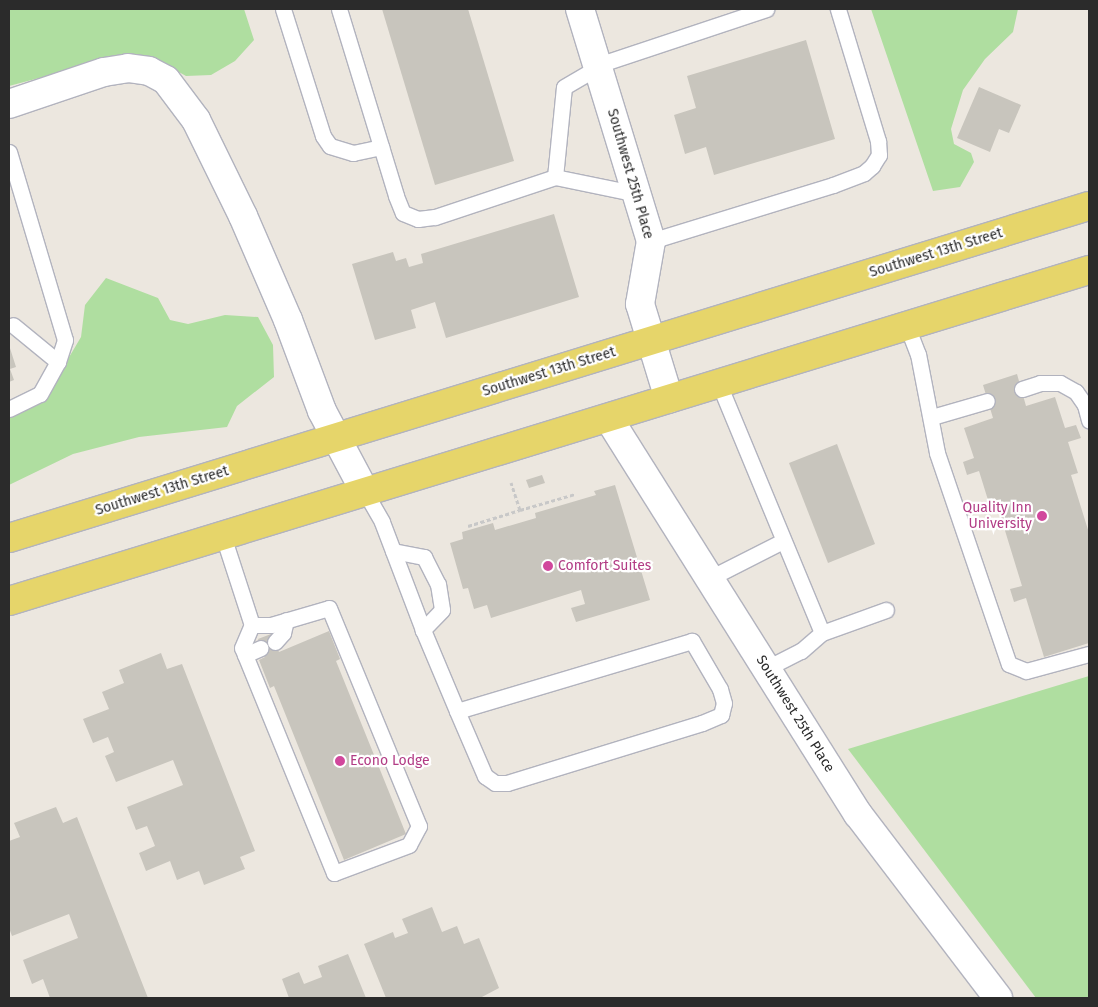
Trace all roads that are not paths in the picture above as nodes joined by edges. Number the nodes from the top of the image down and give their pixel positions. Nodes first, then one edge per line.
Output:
1 (283, 9) edge
2 (339, 9) edge
3 (580, 9) edge
4 (766, 9) edge
5 (838, 9) edge
6 (598, 68) junction
7 (9, 104) edge
8 (381, 147) junction
9 (9, 152) edge
10 (555, 177) junction
11 (638, 194) junction
12 (1089, 206) edge
13 (651, 242) junction
14 (1089, 270) edge
15 (13, 326) dead end
16 (907, 326) junction
17 (651, 340) junction
18 (58, 362) junction
19 (719, 384) junction
20 (1022, 389) dead end
21 (669, 400) junction
22 (987, 401) dead end
23 (9, 409) edge
24 (932, 417) junction
25 (609, 418) junction
26 (1089, 420) edge
27 (335, 438) junction
28 (365, 492) junction
29 (223, 536) junction
30 (9, 538) edge
31 (783, 541) junction
32 (393, 551) junction
33 (710, 578) junction
34 (9, 601) edge
35 (886, 610) dead end
36 (286, 620) junction
37 (252, 625) junction
38 (424, 630) junction
39 (822, 633) junction
40 (1089, 654) edge
41 (245, 655) junction
42 (767, 668) junction
43 (457, 711) junction
44 (998, 998) edge

1 - 8 lane
2 - 8 lane
3 - 6 street, Southwest 25th Place
4 - 6 lane
5 - 13 lane
6 - 10 lane
6 - 11 street, Southwest 25th Place
7 - 27 street
8 - 10 lane
9 - 18 lane
10 - 11 lane
11 - 13 street, Southwest 25th Place
12 - 17 main road, Southwest 13th Street
13 - 17 street, Southwest 25th Place
14 - 16 main road
15 - 18 lane
16 - 19 main road
16 - 24 lane
17 - 21 street, Southwest 25th Place
17 - 27 main road, Southwest 13th Street
18 - 23 lane
19 - 21 main road
19 - 31 lane
20 - 26 lane
21 - 25 main road
22 - 24 lane
24 - 40 lane
25 - 28 main road
25 - 33 street, Southwest 25th Place
27 - 28 street
27 - 30 main road, Southwest 13th Street
28 - 29 main road
28 - 32 lane
29 - 34 main road
29 - 37 lane
31 - 33 lane
31 - 39 lane
32 - 38 lane
32 - 38 lane
33 - 42 street, Southwest 25th Place
35 - 39 lane
36 - 37 lane
36 - 41 lane
36 - 41 lane
37 - 41 lane
38 - 43 lane
39 - 42 lane
42 - 44 street, Southwest 25th Place
43 - 43 lane

